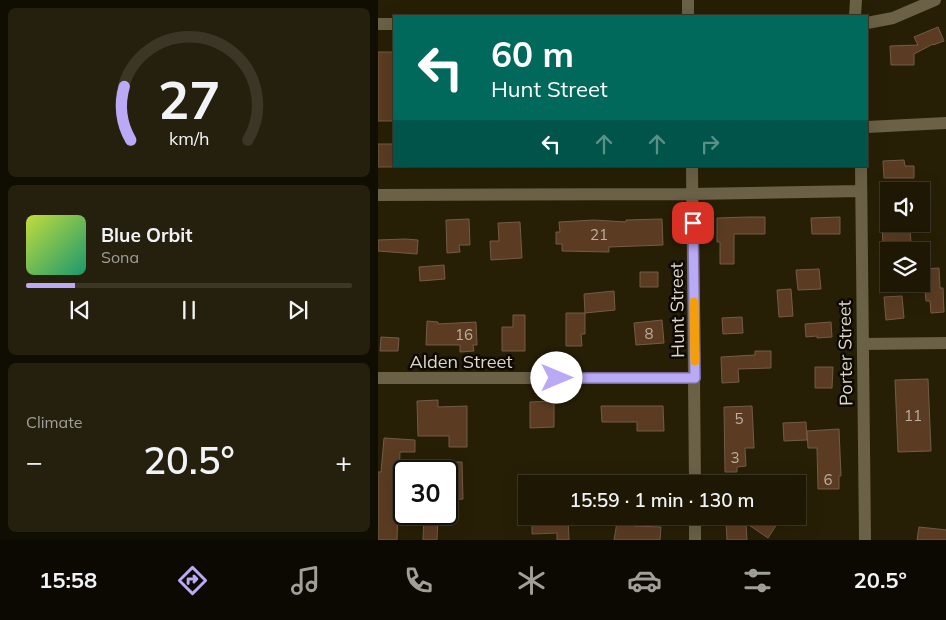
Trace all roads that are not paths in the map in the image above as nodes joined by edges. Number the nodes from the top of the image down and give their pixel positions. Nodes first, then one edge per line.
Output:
1 (688, 0) edge
2 (856, 0) edge
3 (935, 0) edge
4 (688, 15) edge
5 (855, 15) edge
6 (868, 23) edge
7 (378, 24) edge
8 (393, 24) edge
9 (946, 123) edge
10 (868, 127) edge
11 (692, 167) edge
12 (860, 167) edge
13 (861, 191) junction
14 (692, 194) junction
15 (378, 195) edge
16 (946, 343) edge
17 (863, 344) junction
18 (378, 378) edge
19 (695, 378) junction
20 (695, 475) edge
21 (695, 525) edge
22 (695, 540) edge
23 (865, 540) edge

1 - 4 street
2 - 5 street
3 - 6 street
7 - 8 street
9 - 10 street
11 - 14 street, Hunt Street
12 - 13 street, Porter Street
13 - 14 street
13 - 17 street, Porter Street
14 - 15 street
14 - 19 street, Hunt Street
16 - 17 street
17 - 23 street, Porter Street
18 - 19 street, Alden Street
19 - 20 street, Hunt Street
21 - 22 street

